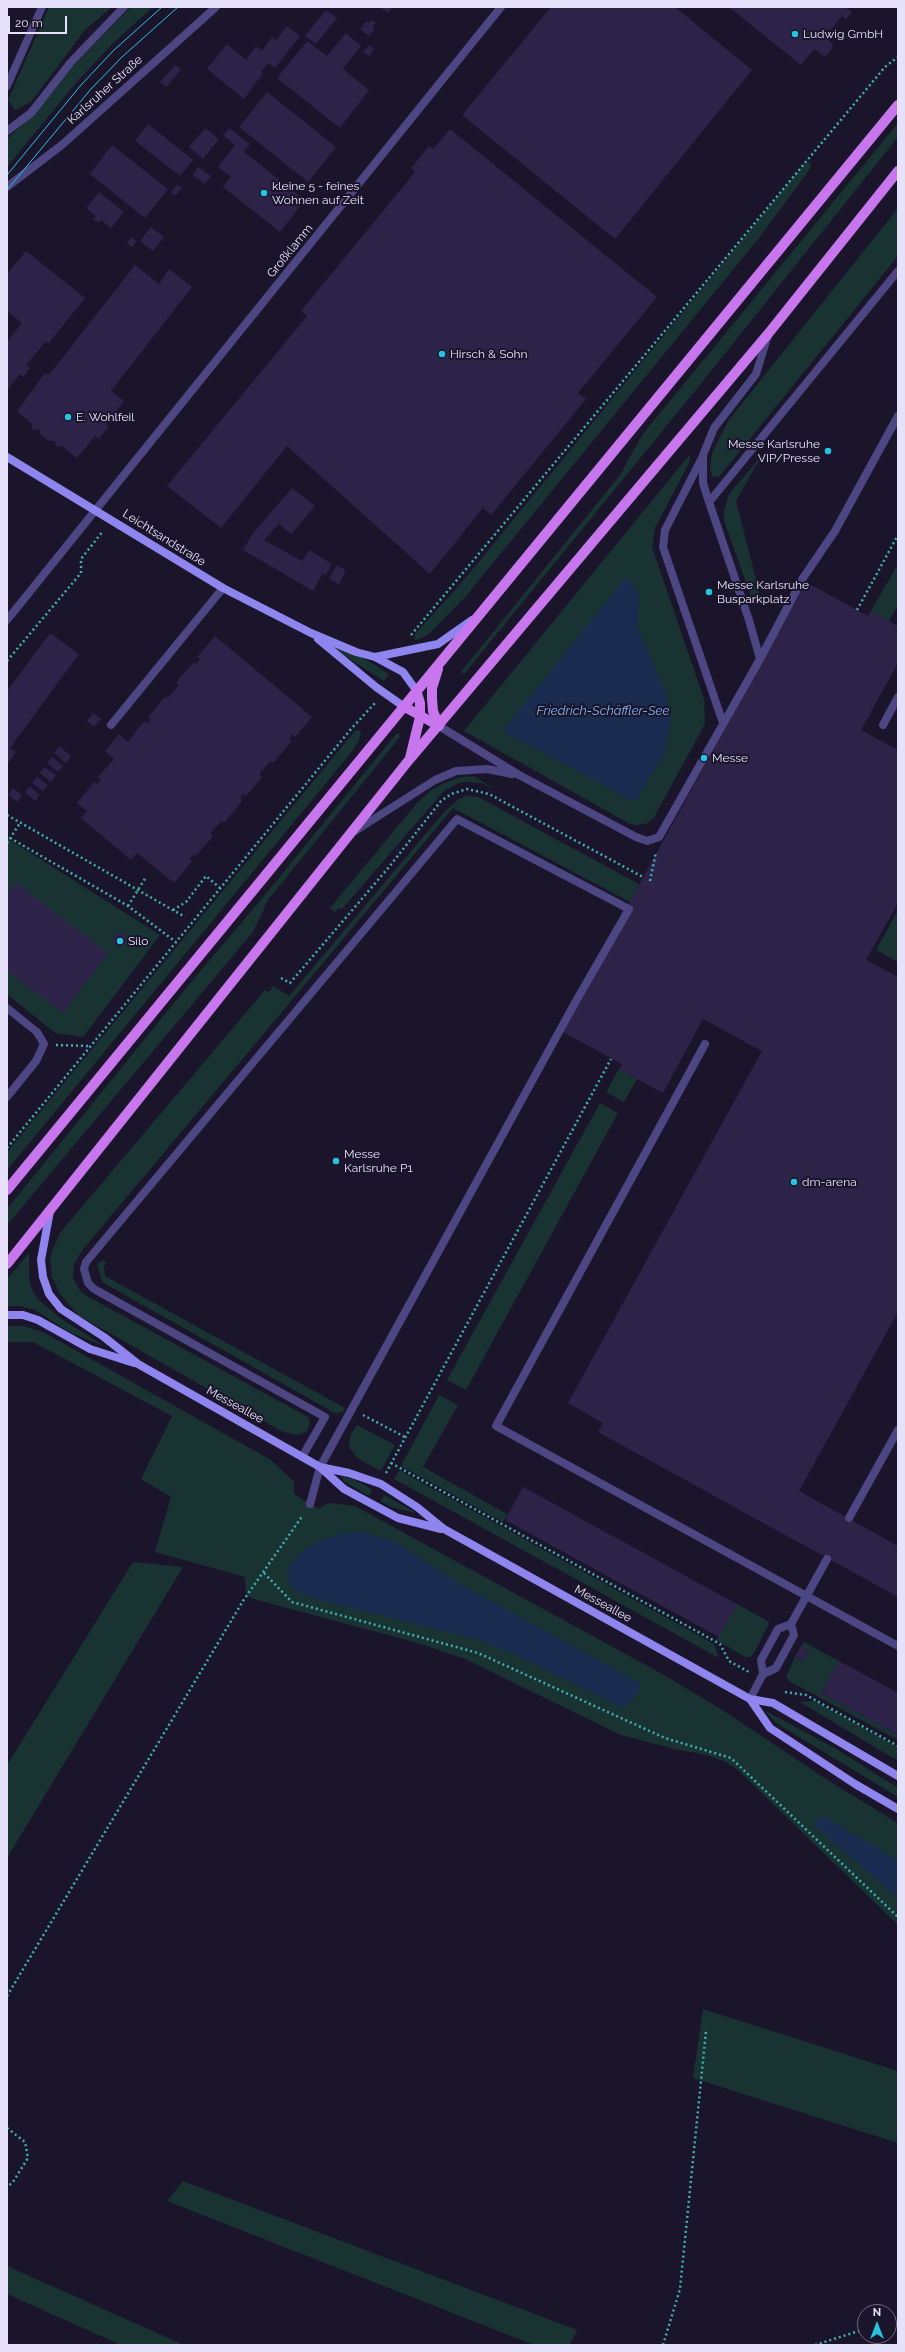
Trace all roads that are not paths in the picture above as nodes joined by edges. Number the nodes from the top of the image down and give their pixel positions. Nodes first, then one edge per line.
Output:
1 (42, 7) edge
2 (124, 7) edge
3 (216, 7) edge
4 (502, 7) edge
5 (7, 86) edge
6 (898, 105) edge
7 (7, 131) edge
8 (898, 171) edge
9 (7, 186) edge
10 (898, 271) edge
11 (768, 334) junction
12 (898, 416) edge
13 (703, 455) junction
14 (7, 457) edge
15 (709, 502) junction
16 (97, 511) junction
17 (222, 588) junction
18 (479, 615) junction
19 (7, 620) edge
20 (311, 633) junction
21 (375, 656) junction
22 (760, 659) junction
23 (441, 662) junction
24 (416, 690) junction
25 (898, 697) edge
26 (403, 706) junction
27 (420, 716) junction
28 (723, 723) junction
29 (111, 725) dead end
30 (883, 725) dead end
31 (439, 726) junction
32 (409, 760) junction
33 (518, 775) junction
34 (350, 834) junction
35 (7, 1008) edge
36 (705, 1044) dead end
37 (7, 1097) edge
38 (7, 1190) edge
39 (50, 1211) junction
40 (7, 1264) edge
41 (7, 1315) edge
42 (138, 1364) junction
43 (898, 1430) edge
44 (302, 1457) junction
45 (320, 1467) junction
46 (310, 1504) road end
47 (849, 1518) dead end
48 (444, 1529) junction
49 (827, 1559) dead end
50 (806, 1596) junction
51 (791, 1624) junction
52 (898, 1646) edge
53 (762, 1676) junction
54 (750, 1699) junction
55 (898, 1776) edge
56 (898, 1810) edge

1 - 5 street
2 - 7 street
3 - 9 street, Karlsruher Straße
4 - 16 street, Großklamm
6 - 18 main road
8 - 11 main road
10 - 15 street
11 - 13 street
11 - 31 main road
12 - 22 street
13 - 15 street
13 - 28 street
14 - 16 street, Leichtsandstraße
15 - 22 street
16 - 17 street, Leichtsandstraße
16 - 19 street, Großklamm
17 - 20 street, Leichtsandstraße
17 - 29 street
18 - 21 street, Leichtsandstraße
18 - 23 main road
20 - 21 street, Leichtsandstraße
20 - 26 street, Leichtsandstraße
21 - 24 street, Leichtsandstraße
22 - 28 street
23 - 24 main road
23 - 31 main road
24 - 26 main road
24 - 27 main road
25 - 30 street
26 - 27 main road
26 - 38 main road
27 - 31 main road
27 - 32 main road
28 - 33 street
31 - 32 main road
31 - 33 street
32 - 34 main road
33 - 34 street
34 - 39 main road
35 - 37 street
36 - 50 street
39 - 40 main road
39 - 42 street, Messeallee
41 - 42 street, Messeallee
42 - 44 street, Messeallee
43 - 47 street
44 - 45 street, Messeallee
44 - 45 street
45 - 46 street
45 - 48 street, Messeallee
45 - 48 street, Messeallee
48 - 54 street, Messeallee
49 - 50 street
50 - 51 street
50 - 52 street
51 - 53 street
51 - 53 street
53 - 54 street
54 - 55 street, Messeallee
54 - 56 street, Messeallee

